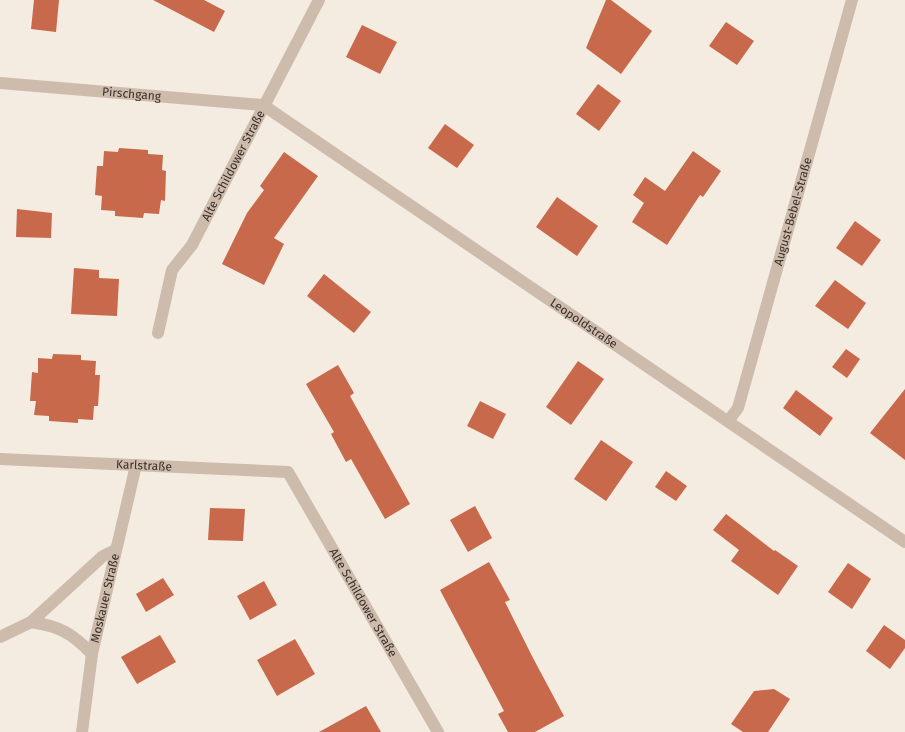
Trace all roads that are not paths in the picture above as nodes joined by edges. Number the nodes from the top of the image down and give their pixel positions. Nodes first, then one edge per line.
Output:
1 (319, 0) edge
2 (852, 0) edge
3 (0, 83) edge
4 (263, 105) junction
5 (158, 333) dead end
6 (729, 420) junction
7 (0, 459) edge
8 (136, 465) junction
9 (288, 472) joint
10 (905, 542) edge
11 (115, 550) junction
12 (30, 622) junction
13 (0, 638) edge
14 (92, 654) junction
15 (82, 732) edge
16 (438, 732) edge

1 - 4 street, Alte Schildower Straße
2 - 6 street, August-Bebel-Straße
3 - 4 street, Pirschgang
4 - 5 street, Alte Schildower Straße
4 - 6 street, Leopoldstraße
6 - 10 street, Leopoldstraße
7 - 8 street, Karlstraße
8 - 9 street, Karlstraße
8 - 11 street, Moskauer Straße
9 - 16 street, Alte Schildower Straße
11 - 12 street
11 - 14 street, Moskauer Straße
12 - 13 street
12 - 14 street
14 - 15 street, Moskauer Straße

